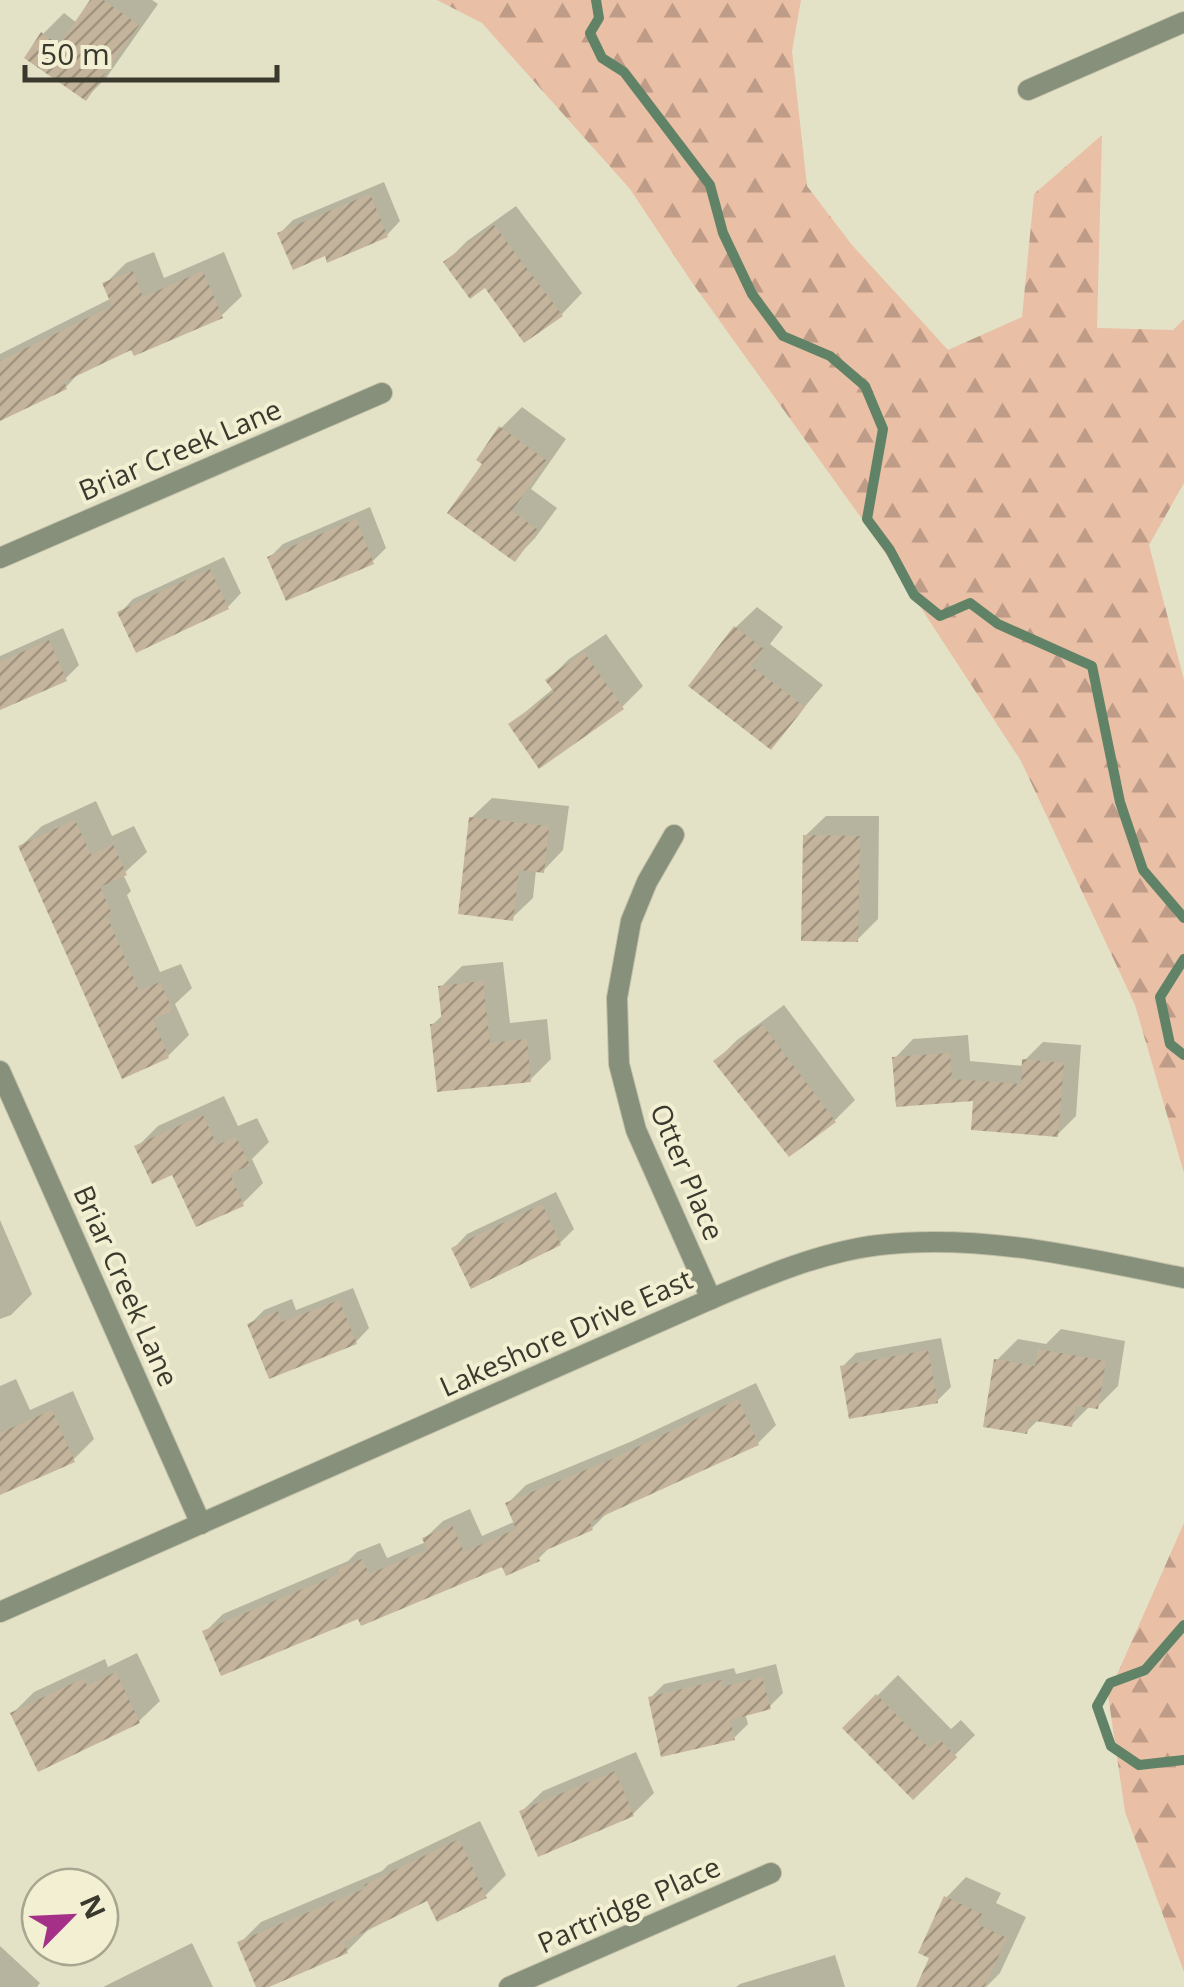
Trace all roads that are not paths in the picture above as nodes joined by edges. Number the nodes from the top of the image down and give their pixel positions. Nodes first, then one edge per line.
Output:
1 (1184, 22) edge
2 (1028, 90) dead end
3 (382, 392) dead end
4 (0, 558) edge
5 (674, 835) dead end
6 (0, 1070) edge
7 (1184, 1278) edge
8 (711, 1299) junction
9 (201, 1524) junction
10 (0, 1612) edge
11 (771, 1872) dead end
12 (510, 1987) edge

1 - 2 street
3 - 4 street, Briar Creek Lane
5 - 8 street, Otter Place
6 - 9 street, Briar Creek Lane
7 - 8 street, Lakeshore Drive East
8 - 9 street, Lakeshore Drive East
9 - 10 street, Lakeshore Drive East
11 - 12 street, Partridge Place

